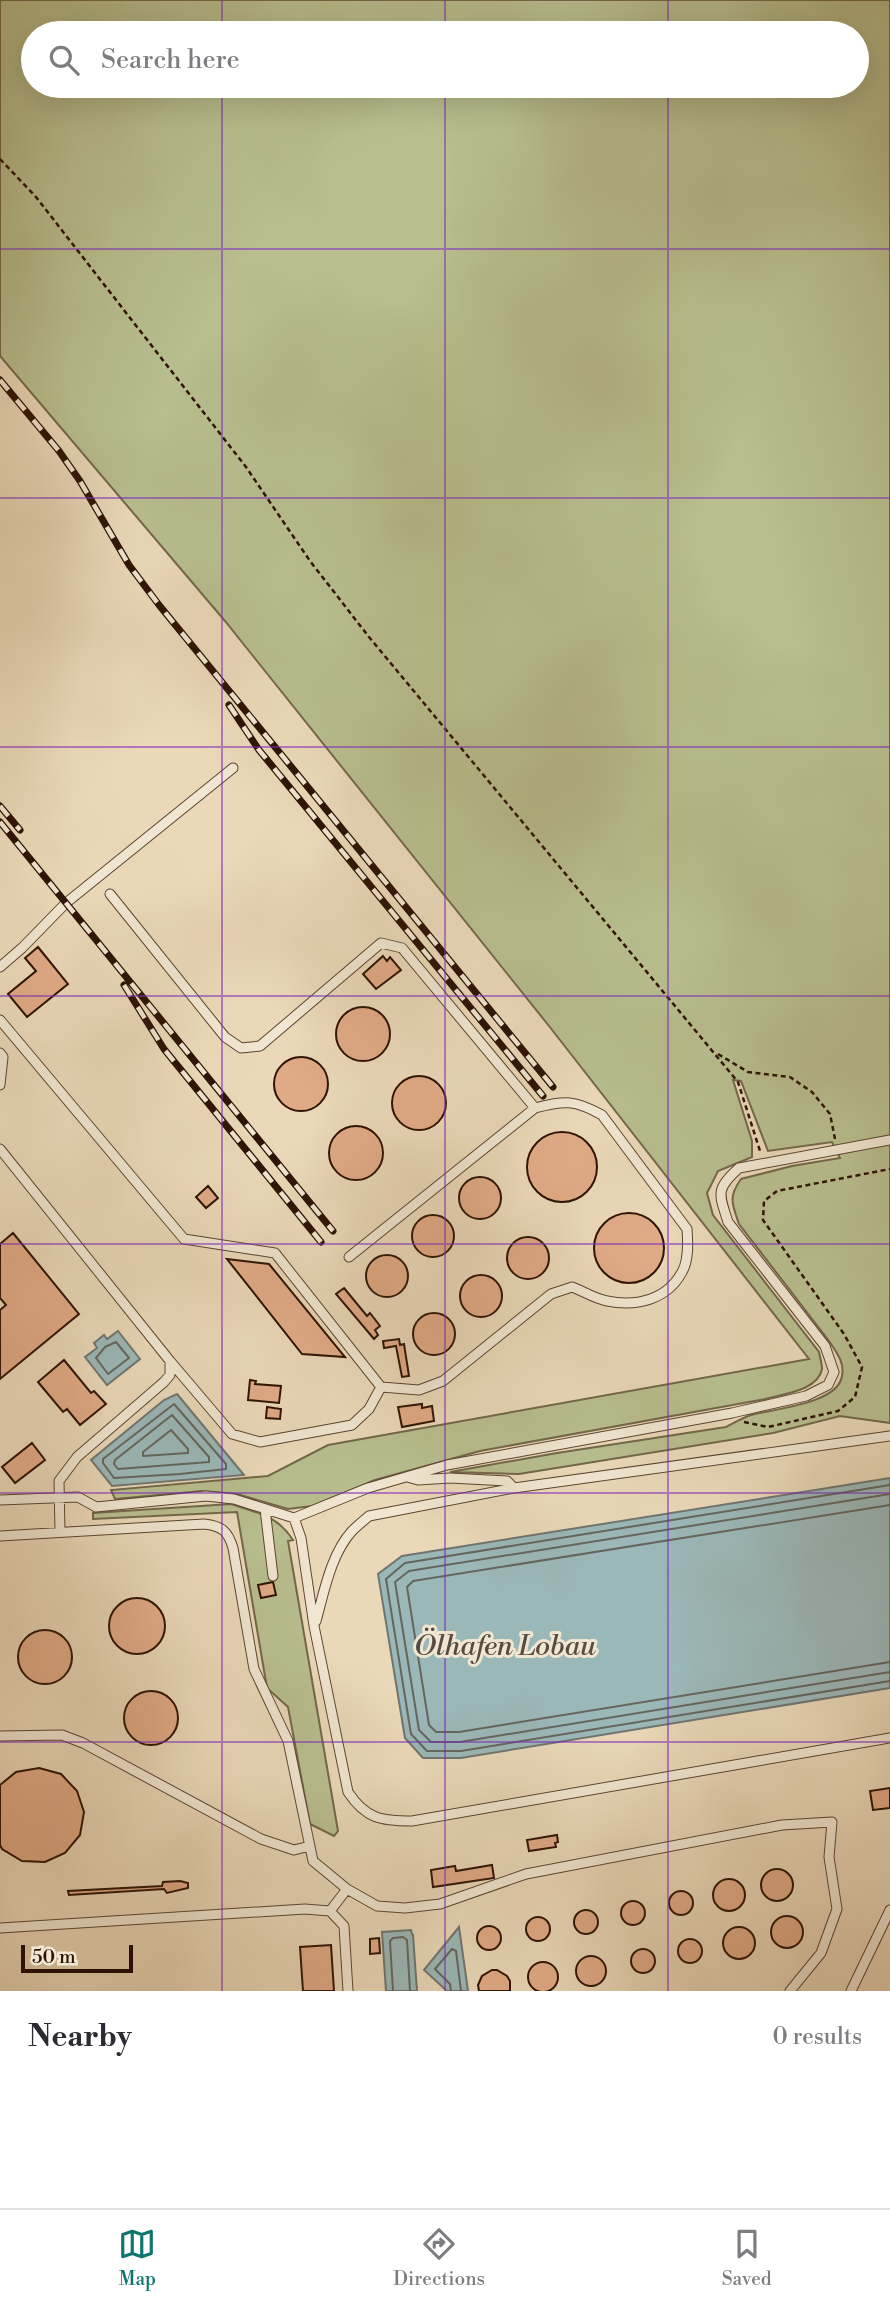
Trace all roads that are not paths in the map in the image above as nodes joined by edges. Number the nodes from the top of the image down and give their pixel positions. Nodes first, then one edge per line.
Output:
1 (233, 768) dead end
2 (110, 894) dead end
3 (0, 967) edge
4 (0, 1020) edge
5 (0, 1054) edge
6 (0, 1085) edge
7 (535, 1108) junction
8 (890, 1140) edge
9 (0, 1149) edge
10 (349, 1257) dead end
11 (170, 1361) junction
12 (381, 1387) junction
13 (890, 1436) edge
14 (406, 1476) junction
15 (514, 1488) junction
16 (59, 1497) junction
17 (0, 1500) edge
18 (265, 1509) junction
19 (294, 1518) junction
20 (60, 1532) junction
21 (0, 1536) edge
22 (273, 1576) dead end
23 (314, 1626) junction
24 (0, 1736) edge
25 (890, 1738) edge
26 (310, 1846) junction
27 (347, 1889) junction
28 (890, 1910) edge
29 (330, 1911) junction
30 (0, 1927) edge
31 (348, 1991) edge
32 (790, 1991) edge
33 (851, 1991) edge

1 - 3 lane
2 - 7 lane
4 - 12 lane
5 - 6 lane
7 - 10 lane
7 - 12 lane
8 - 14 lane
9 - 11 lane
11 - 12 lane
11 - 16 lane
13 - 15 lane
14 - 15 lane
14 - 19 lane
15 - 23 lane
16 - 17 lane
16 - 18 lane
16 - 20 lane
18 - 19 lane
18 - 22 lane
19 - 23 lane
20 - 21 lane
20 - 26 lane
23 - 25 lane
24 - 26 lane
26 - 27 lane
27 - 29 lane
27 - 32 lane
28 - 33 lane
29 - 30 lane
29 - 31 lane

